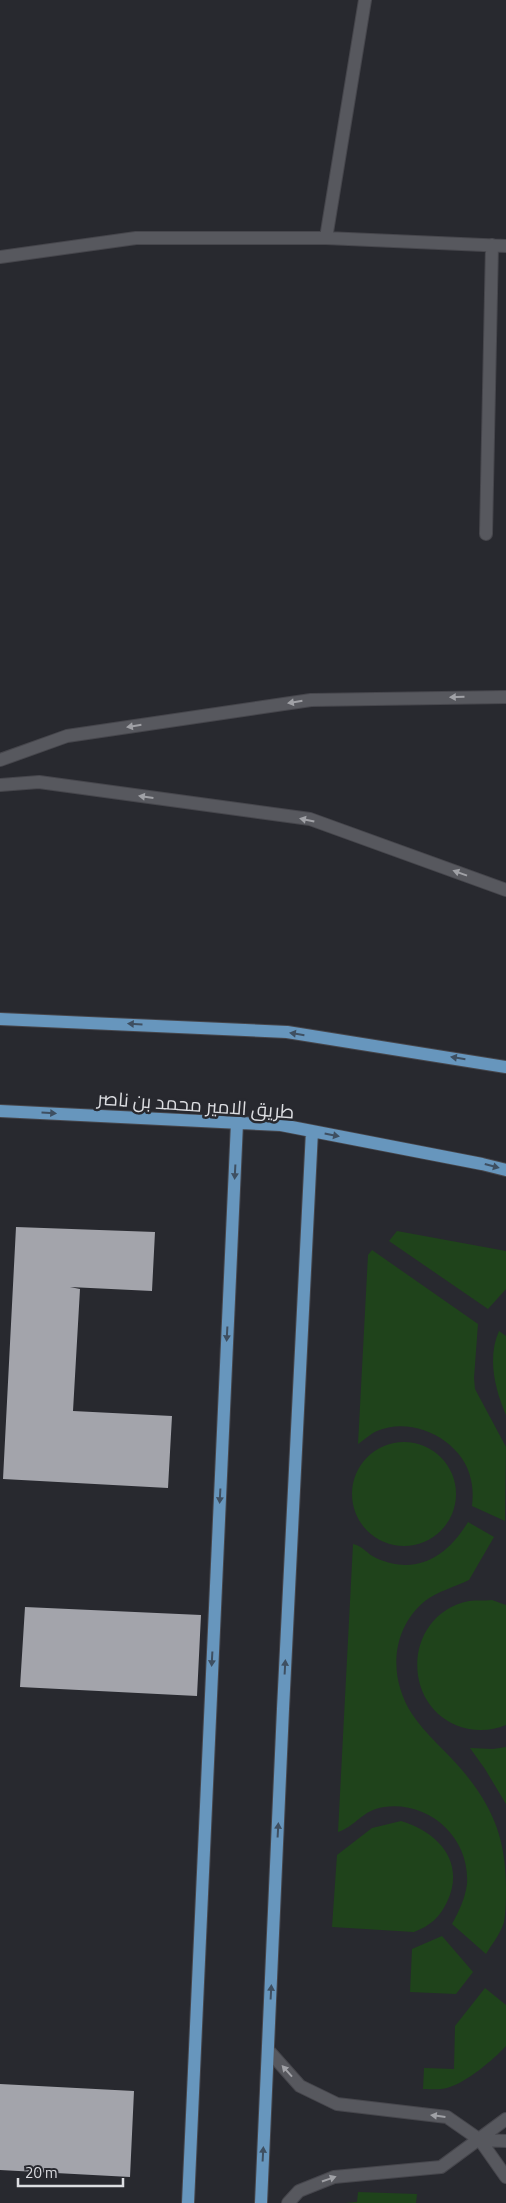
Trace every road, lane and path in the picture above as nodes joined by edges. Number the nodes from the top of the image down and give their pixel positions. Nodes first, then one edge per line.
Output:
1 (364, 0) edge
2 (326, 238) junction
3 (492, 245) junction
4 (506, 246) edge
5 (0, 257) edge
6 (486, 534) dead end
7 (506, 697) edge
8 (0, 760) edge
9 (0, 785) edge
10 (506, 890) edge
11 (0, 1018) edge
12 (506, 1067) edge
13 (0, 1111) edge
14 (237, 1123) junction
15 (312, 1132) junction
16 (506, 1170) edge
17 (268, 2050) junction
18 (506, 2119) edge
19 (480, 2140) junction
20 (506, 2141) edge
21 (506, 2177) edge
22 (188, 2203) edge
23 (261, 2203) edge
24 (288, 2203) edge

1 - 2 street
2 - 3 street
2 - 5 street
3 - 4 street
3 - 6 street
7 -> 8 street
10 -> 9 street
12 -> 11 main road
13 -> 14 main road, طريق الامير محمد بن ناصر
14 - 15 main road, طريق الامير محمد بن ناصر
14 -> 22 main road
15 -> 16 main road, طريق الامير محمد بن ناصر
17 -> 15 main road
19 -> 17 street
23 -> 17 main road
18 - 19 street
19 - 20 street
19 - 21 street
24 -> 19 street

